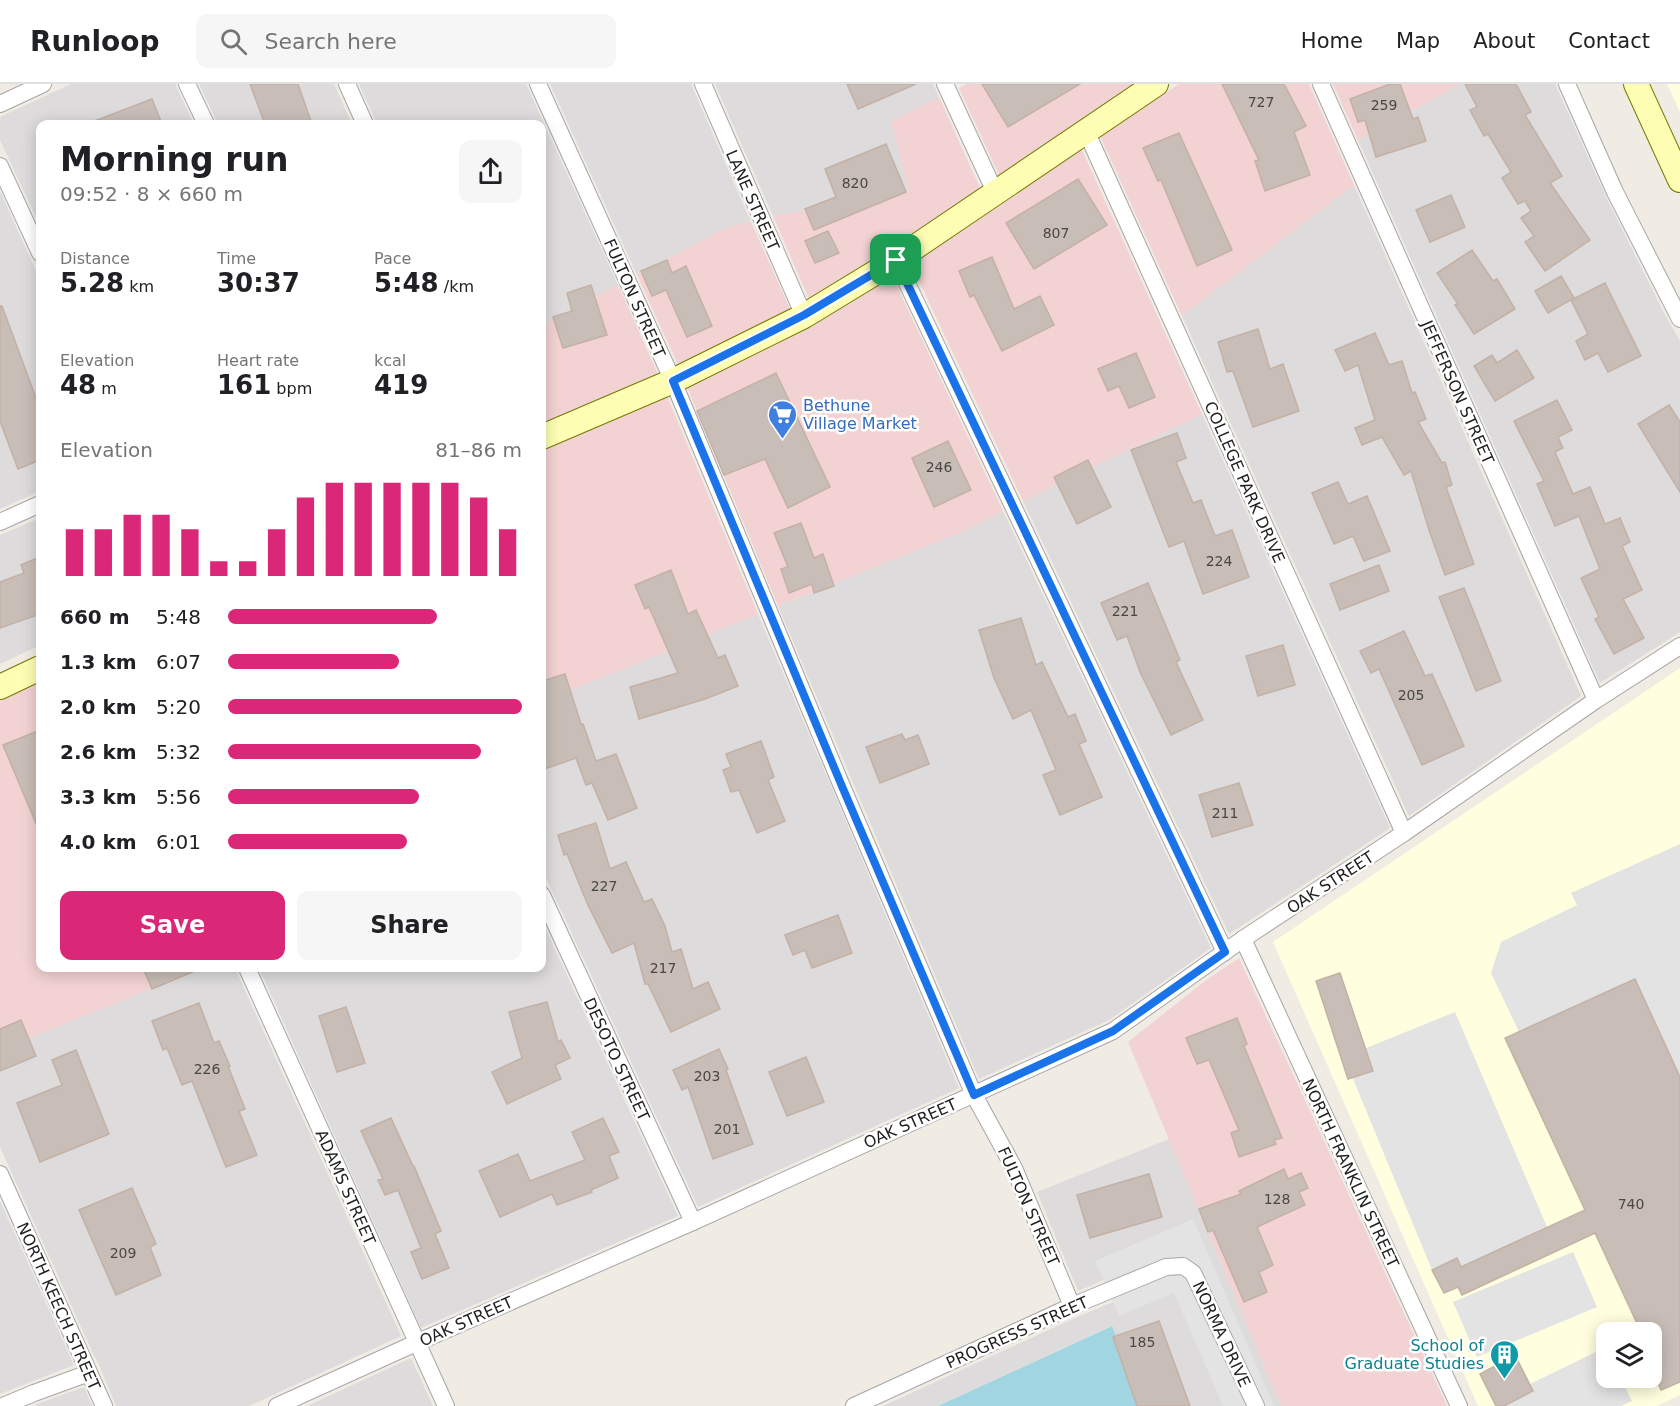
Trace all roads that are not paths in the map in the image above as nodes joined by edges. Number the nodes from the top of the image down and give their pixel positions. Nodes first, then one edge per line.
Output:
1 (43, 84) edge
2 (188, 84) edge
3 (347, 84) edge
4 (538, 84) edge
5 (703, 84) edge
6 (945, 84) edge
7 (1156, 84) edge
8 (1321, 84) edge
9 (1567, 84) edge
10 (1636, 84) edge
11 (0, 104) edge
12 (204, 120) edge
13 (363, 120) edge
14 (1086, 131) junction
15 (0, 166) edge
16 (1680, 180) edge
17 (994, 192) junction
18 (36, 244) edge
19 (896, 260) junction
20 (804, 315) junction
21 (1680, 320) edge
22 (673, 381) junction
23 (546, 435) edge
24 (36, 506) edge
25 (0, 522) edge
26 (1680, 646) edge
27 (36, 670) edge
28 (0, 687) edge
29 (1596, 700) junction
30 (1404, 833) junction
31 (546, 904) edge
32 (1243, 939) junction
33 (1225, 952) junction
34 (249, 972) edge
35 (974, 1095) junction
36 (0, 1174) edge
37 (693, 1222) junction
38 (1183, 1266) joint
39 (1072, 1306) junction
40 (416, 1342) junction
41 (89, 1373) junction
42 (3, 1406) edge
43 (104, 1406) edge
44 (278, 1406) edge
45 (446, 1406) edge
46 (854, 1406) edge
47 (1256, 1406) edge
48 (1459, 1406) edge

1 - 11 street
2 - 12 street
3 - 13 street
4 - 22 street, FULTON STREET
5 - 20 street, LANE STREET
6 - 17 street
7 - 14 street
8 - 29 street, JEFFERSON STREET
9 - 21 street
10 - 16 street
14 - 17 street
14 - 30 street, COLLEGE PARK DRIVE
15 - 18 street
17 - 19 street
19 - 20 street
19 - 33 street
20 - 22 street
22 - 23 street
22 - 35 street, FULTON STREET
24 - 25 street
26 - 29 street, OAK STREET
27 - 28 street
29 - 30 street, OAK STREET
30 - 32 street, OAK STREET
31 - 37 street, DESOTO STREET
32 - 33 street, OAK STREET
32 - 48 street, NORTH FRANKLIN STREET
33 - 35 street, OAK STREET
34 - 40 street, ADAMS STREET
35 - 37 street, OAK STREET
35 - 39 street, FULTON STREET
36 - 41 street, NORTH KEECH STREET
37 - 40 street, OAK STREET
38 - 39 street, PROGRESS STREET
38 - 47 street, NORMA DRIVE
39 - 46 street, PROGRESS STREET
40 - 44 street, OAK STREET
40 - 45 street, ADAMS STREET
41 - 42 street
41 - 43 street, NORTH KEECH STREET

